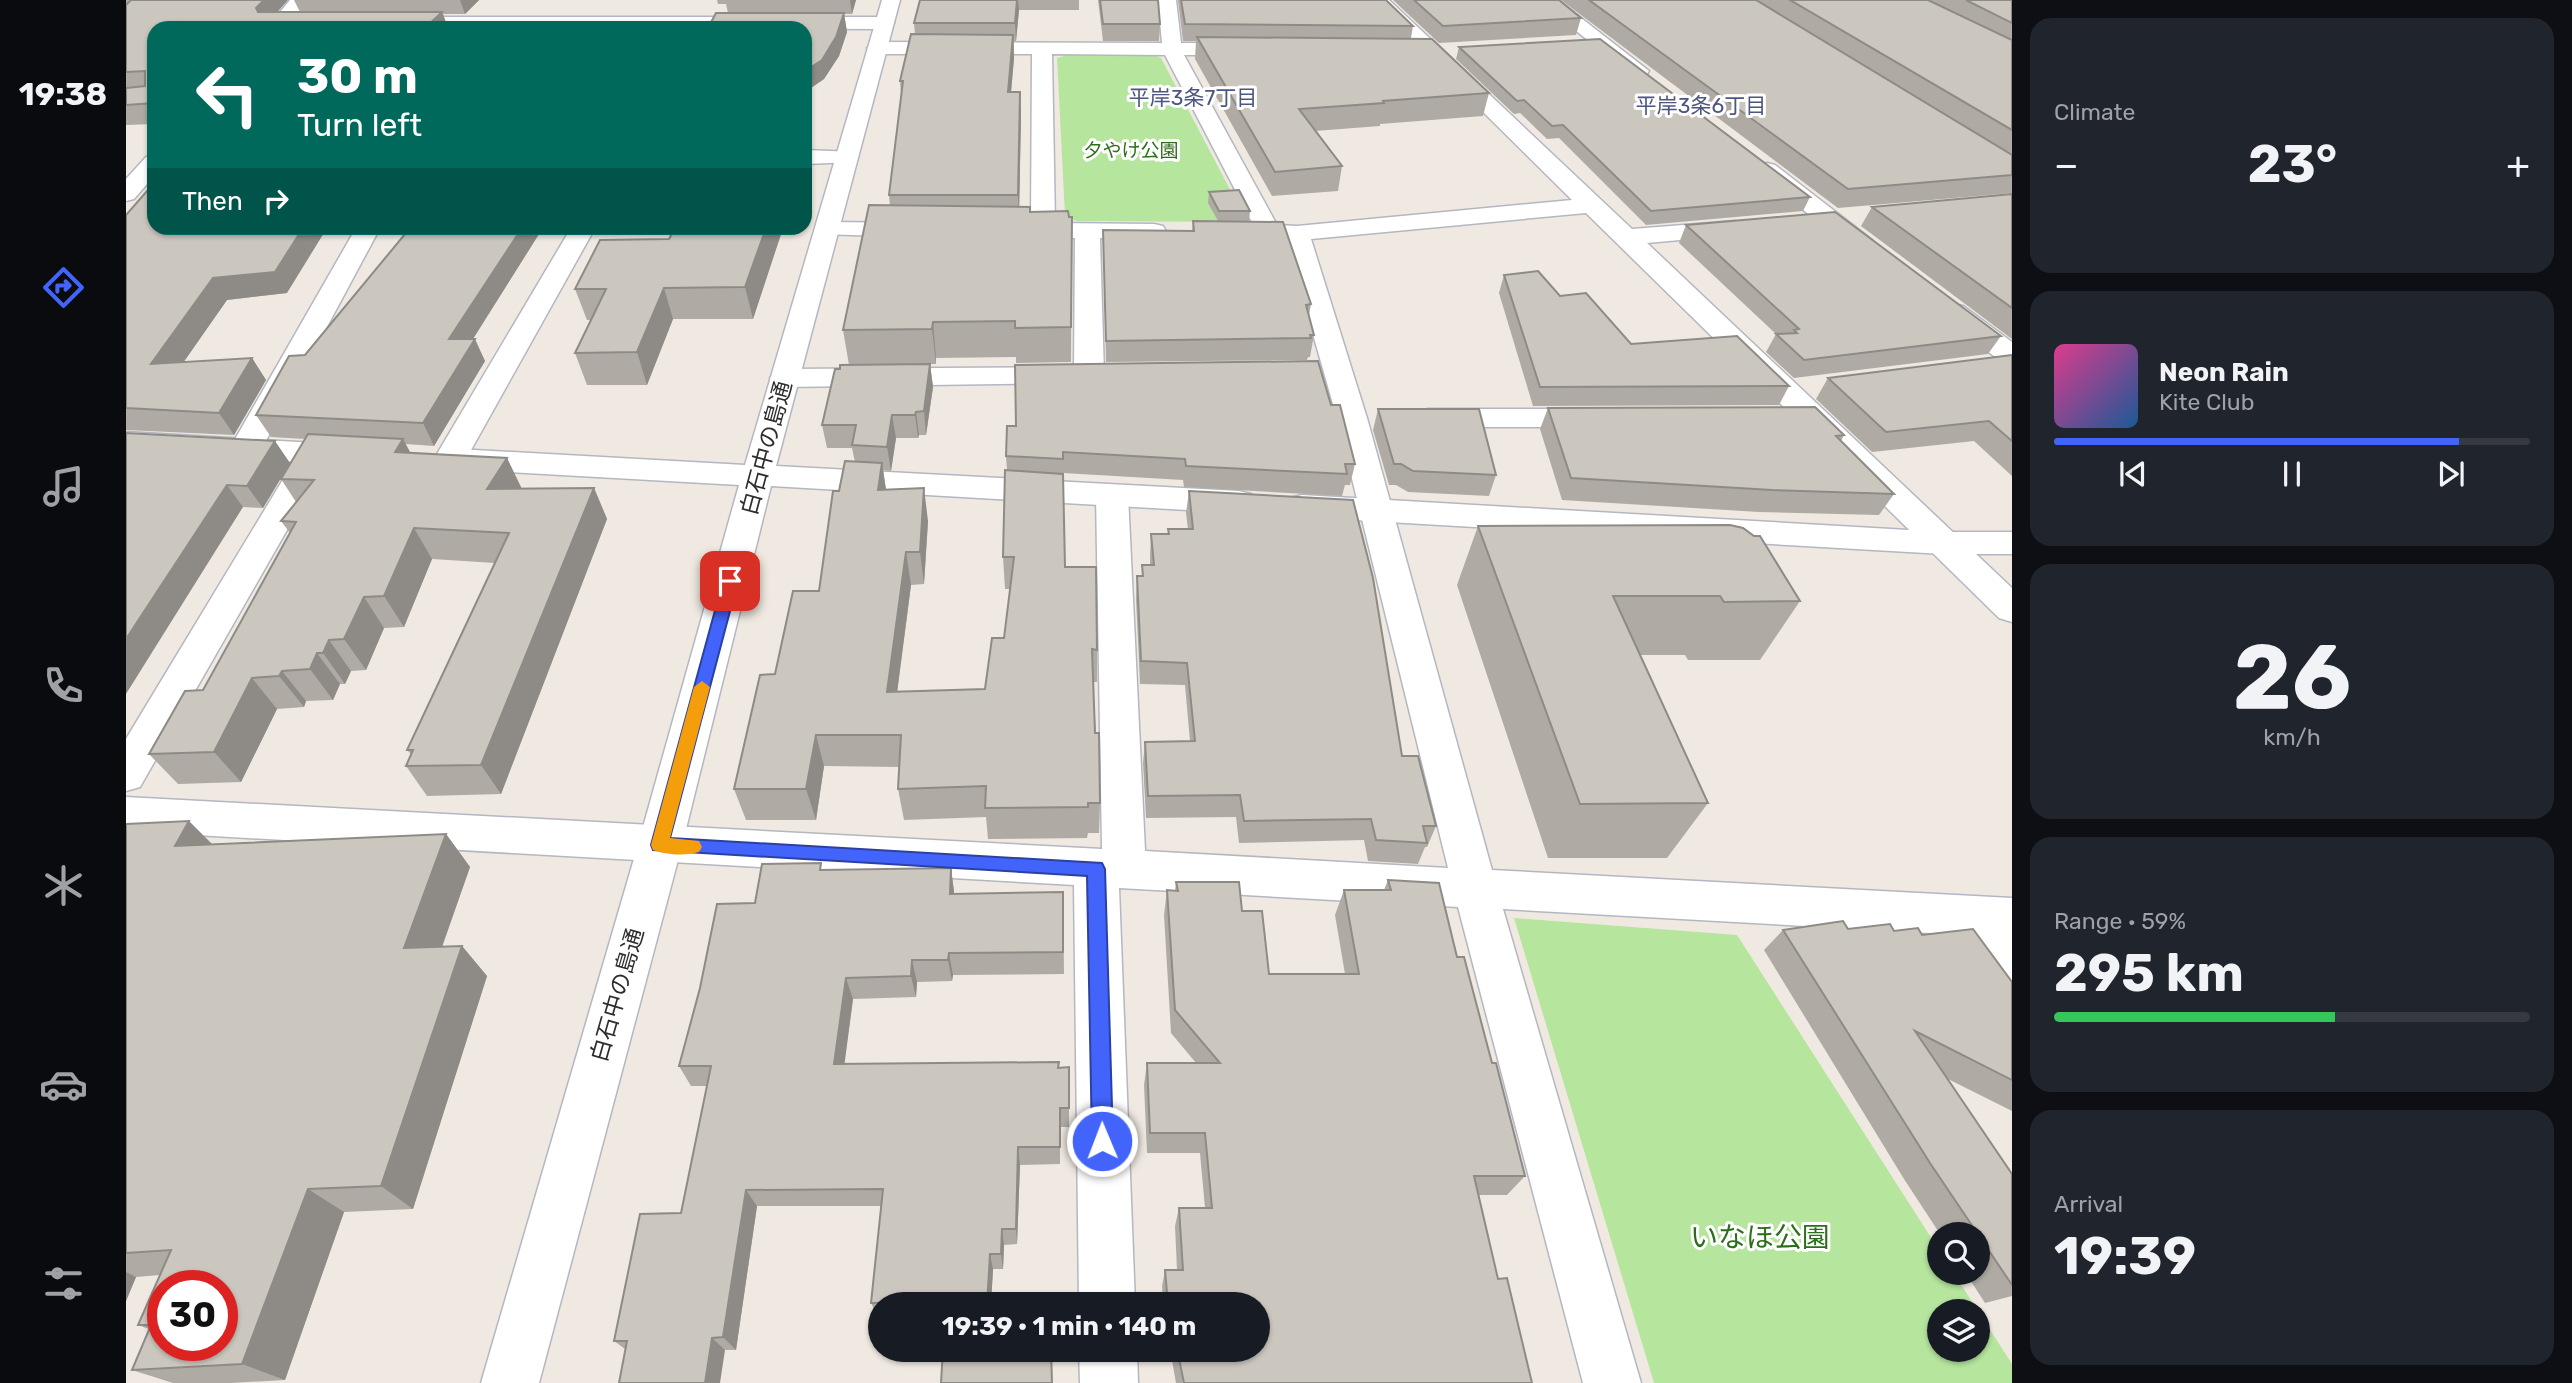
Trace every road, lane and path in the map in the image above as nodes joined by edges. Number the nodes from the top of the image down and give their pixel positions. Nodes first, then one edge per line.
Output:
1 (300, 0) edge
2 (496, 0) edge
3 (634, 0) edge
4 (1167, 0) edge
5 (1379, 0) edge
6 (1546, 0) edge
7 (282, 21) edge
8 (484, 21) edge
9 (629, 21) edge
10 (884, 23) edge
11 (812, 24) edge
12 (1602, 42) junction
13 (1576, 44) edge
14 (1042, 48) junction
15 (1273, 49) edge
16 (1172, 50) junction
17 (1656, 84) edge
18 (812, 157) edge
19 (847, 157) junction
20 (1754, 160) edge
21 (147, 170) edge
22 (126, 194) edge
23 (1592, 205) junction
24 (1869, 216) edge
25 (1830, 219) junction
26 (1789, 223) edge
27 (1762, 225) edge
28 (828, 229) junction
29 (935, 230) edge
30 (1002, 230) edge
31 (1043, 230) junction
32 (1087, 231) junction
33 (1178, 231) edge
34 (1243, 232) edge
35 (1283, 232) junction
36 (364, 235) edge
37 (579, 235) edge
38 (1627, 237) junction
39 (1883, 260) edge
40 (1937, 300) edge
41 (2003, 362) edge
42 (785, 378) junction
43 (1826, 386) edge
44 (1780, 404) junction
45 (1379, 418) junction
46 (1624, 418) edge
47 (130, 447) edge
48 (246, 448) junction
49 (315, 453) junction
50 (383, 456) edge
51 (758, 477) junction
52 (1112, 495) junction
53 (1376, 510) junction
54 (1943, 543) junction
55 (2012, 543) edge
56 (2012, 609) edge
57 (126, 775) edge
58 (126, 814) edge
59 (660, 845) junction
60 (1110, 870) junction
61 (1475, 888) junction
62 (1993, 917) edge
63 (2012, 964) edge
64 (1107, 1292) edge
65 (1108, 1362) edge
66 (510, 1383) edge
67 (1109, 1383) edge
68 (1612, 1383) edge

1 - 7 street
2 - 8 street
3 - 9 street
4 - 16 street
5 - 23 street
6 - 12 street
10 - 11 street
10 - 14 street
10 - 19 street, 白石中の島通
12 - 13 street
12 - 17 street
14 - 16 street
14 - 31 street
15 - 16 street
16 - 35 street
18 - 19 street
19 - 28 street, 白石中の島通
20 - 25 street
21 - 22 street
23 - 35 street
23 - 38 street
24 - 25 street
25 - 26 street
25 - 39 street
27 - 38 street
28 - 29 street
28 - 42 street, 白石中の島通
30 - 31 street
31 - 32 street
32 - 33 street
32 - 42 street
34 - 35 street
35 - 45 street
36 - 48 street
37 - 51 street
38 - 44 street
40 - 41 street
42 - 51 street, 白石中の島通
43 - 44 street
44 - 54 street
45 - 46 street
45 - 53 street
47 - 48 street
48 - 49 street
49 - 50 street
49 - 57 street
51 - 52 street
51 - 59 street, 白石中の島通
52 - 53 street
52 - 60 street
53 - 54 street
53 - 61 street
54 - 55 street
54 - 56 street
58 - 59 street
59 - 60 street
59 - 66 street, 白石中の島通
60 - 61 street
60 - 64 street
61 - 62 street
61 - 68 street
62 - 63 street
65 - 67 street

